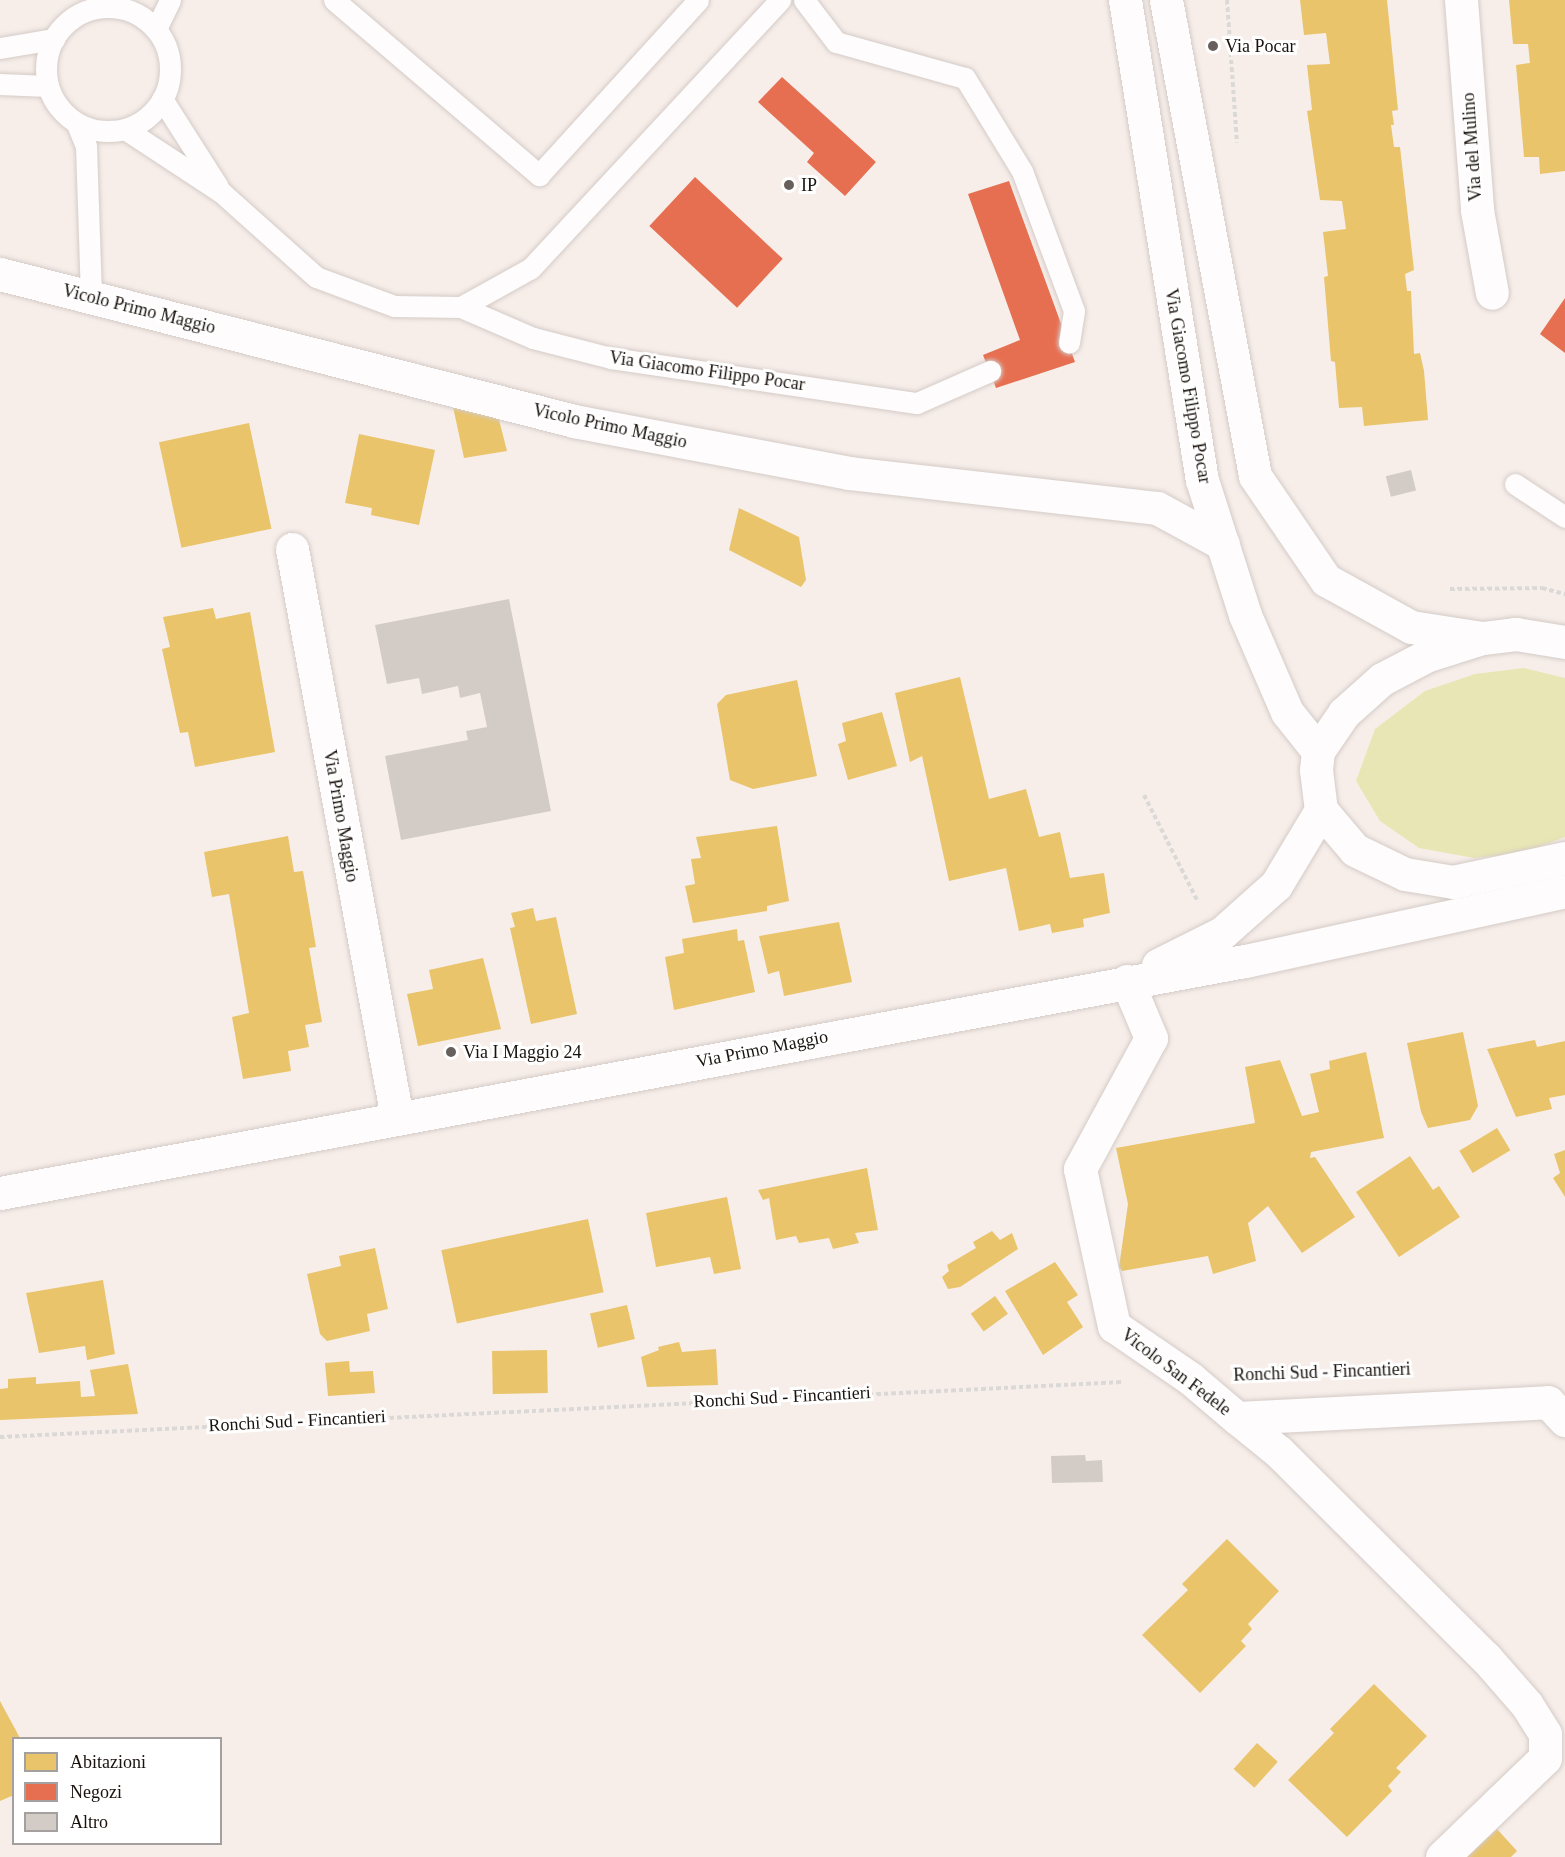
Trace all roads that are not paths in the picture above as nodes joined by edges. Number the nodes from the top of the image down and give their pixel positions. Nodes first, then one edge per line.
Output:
1 (170, 0) edge
2 (334, 0) edge
3 (698, 0) edge
4 (780, 0) edge
5 (804, 0) edge
6 (1125, 0) edge
7 (1166, 0) edge
8 (1461, 0) edge
9 (122, 4) edge
10 (156, 29) junction
11 (54, 39) junction
12 (0, 48) edge
13 (0, 84) edge
14 (48, 87) junction
15 (162, 99) junction
16 (77, 124) junction
17 (124, 129) junction
18 (221, 192) junction
19 (0, 274) edge
20 (1492, 293) dead end
21 (91, 296) junction
22 (461, 307) junction
23 (1069, 343) dead end
24 (990, 371) dead end
25 (1515, 484) dead end
26 (1565, 517) edge
27 (1223, 544) junction
28 (292, 549) dead end
29 (1482, 638) junction
30 (1565, 642) edge
31 (1318, 751) junction
32 (1321, 810) junction
33 (1560, 869) edge
34 (1453, 882) junction
35 (1245, 961) junction
36 (1127, 981) junction
37 (397, 1118) junction
38 (0, 1193) edge
39 (1237, 1418) junction
40 (1565, 1420) edge
41 (1442, 1857) edge

1 - 10 lane
2 - 3 lane
4 - 22 lane, Via Giacomo Filippo Pocar
5 - 23 lane
6 - 27 main road, Via Giacomo Filippo Pocar
7 - 29 main road
8 - 20 main road, Via del Mulino
9 - 10 lane
9 - 11 lane
10 - 15 lane
11 - 12 lane
11 - 14 lane
13 - 14 lane
14 - 16 lane
15 - 17 lane
15 - 18 lane, Via Giacomo Filippo Pocar
16 - 17 lane
16 - 21 lane
17 - 18 lane, Via Giacomo Filippo Pocar
18 - 22 lane, Via Giacomo Filippo Pocar
19 - 21 main road, Vicolo Primo Maggio
21 - 27 main road, Vicolo Primo Maggio
22 - 24 lane, Via Giacomo Filippo Pocar
25 - 26 lane
27 - 31 main road, Via Giacomo Filippo Pocar
28 - 37 main road, Via Primo Maggio
29 - 30 main road
29 - 31 main road
31 - 32 main road
32 - 34 main road
32 - 36 main road, Via Primo Maggio
33 - 34 main road
33 - 35 main road, Via Primo Maggio
34 - 35 main road
35 - 36 main road, Via Primo Maggio
36 - 37 main road, Via Primo Maggio
36 - 39 main road, Vicolo San Fedele
37 - 38 main road, Via Primo Maggio
39 - 40 main road, Vicolo San Fedele
39 - 41 main road

